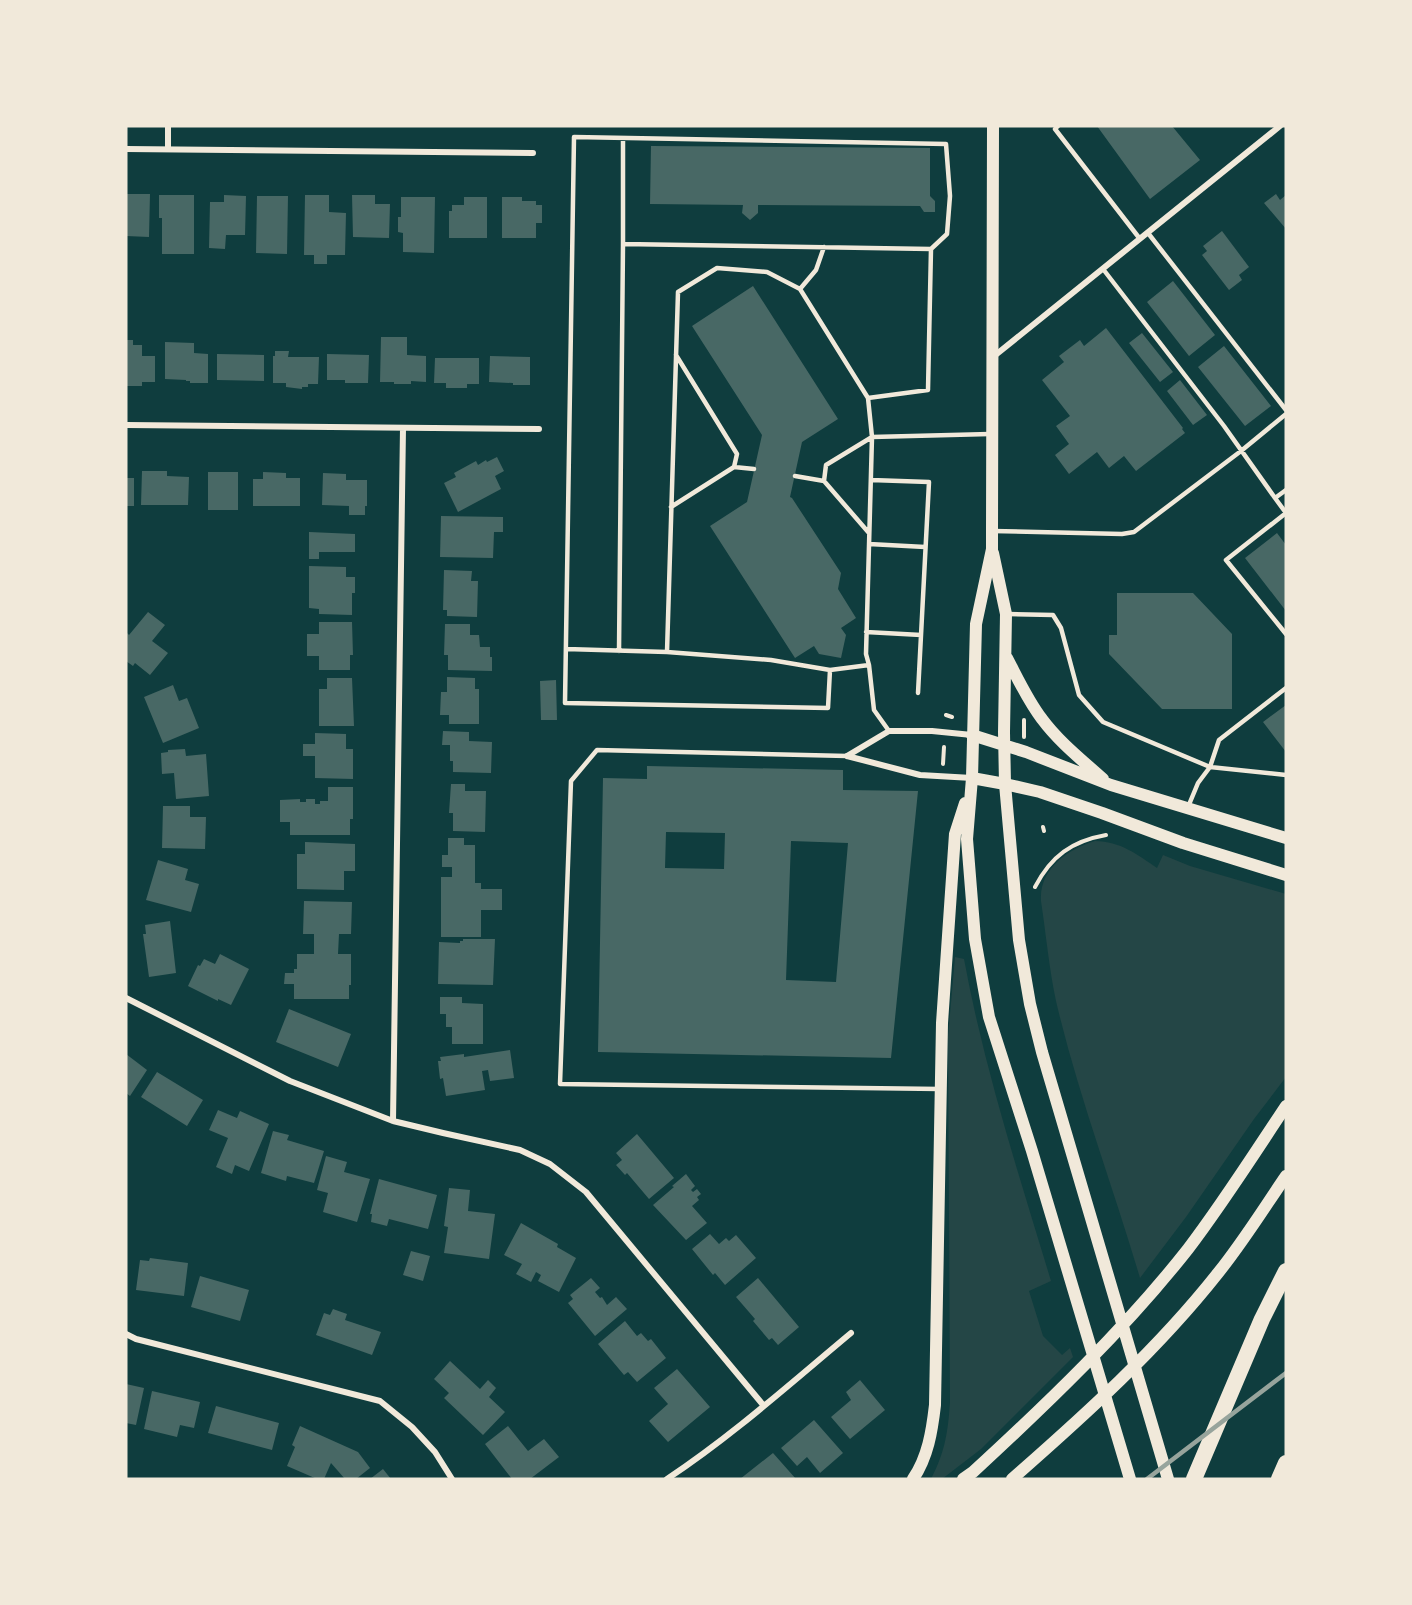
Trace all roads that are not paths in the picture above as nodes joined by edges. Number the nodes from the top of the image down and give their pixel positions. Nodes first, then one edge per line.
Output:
1 (168, 126) edge
2 (993, 126) edge
3 (1058, 126) edge
4 (1280, 126) edge
5 (623, 138) junction
6 (126, 149) edge
7 (168, 149) junction
8 (533, 153) dead end
9 (1148, 233) junction
10 (1140, 239) junction
11 (623, 244) junction
12 (824, 247) junction
13 (931, 249) junction
14 (1103, 268) junction
15 (800, 289) junction
16 (676, 354) junction
17 (993, 358) junction
18 (868, 398) junction
19 (1286, 412) edge
20 (126, 425) edge
21 (403, 428) junction
22 (540, 429) dead end
23 (992, 434) junction
24 (872, 436) junction
25 (1242, 451) junction
26 (734, 467) junction
27 (754, 469) dead end
28 (795, 476) dead end
29 (871, 480) junction
30 (824, 481) junction
31 (1286, 490) edge
32 (1275, 498) junction
33 (671, 507) junction
34 (1286, 513) edge
35 (992, 531) junction
36 (869, 533) junction
37 (869, 544) junction
38 (926, 547) junction
39 (992, 549) junction
40 (1006, 614) junction
41 (866, 632) junction
42 (1286, 634) edge
43 (921, 635) junction
44 (566, 649) junction
45 (619, 651) junction
46 (667, 652) junction
47 (1005, 656) junction
48 (869, 665) junction
49 (830, 670) junction
50 (1286, 688) edge
51 (918, 693) dead end
52 (889, 731) junction
53 (972, 735) junction
54 (1004, 745) junction
55 (847, 756) junction
56 (1210, 767) junction
57 (1286, 775) edge
58 (972, 778) junction
59 (1005, 784) junction
60 (1111, 785) junction
61 (1187, 808) junction
62 (1286, 838) edge
63 (1286, 875) edge
64 (126, 998) edge
65 (940, 1089) junction
66 (1286, 1106) edge
67 (393, 1121) junction
68 (1286, 1176) edge
69 (1286, 1271) edge
70 (851, 1333) dead end
71 (126, 1334) edge
72 (764, 1406) junction
73 (1286, 1463) edge
74 (452, 1479) edge
75 (667, 1479) edge
76 (913, 1479) edge
77 (963, 1479) edge
78 (1012, 1479) edge
79 (1130, 1479) edge
80 (1168, 1479) edge
81 (1194, 1479) edge
82 (1279, 1479) edge

1 - 7 street
2 - 17 main road
3 - 10 lane
4 - 9 street
5 - 11 lane
5 - 13 lane
5 - 44 lane
6 - 7 street
7 - 8 street
9 - 10 street
9 - 19 lane
10 - 14 street
11 - 12 lane
11 - 45 lane
12 - 13 lane
12 - 15 lane
13 - 18 lane
14 - 17 street
14 - 25 lane
15 - 16 lane
15 - 18 lane
16 - 26 lane
16 - 33 lane
17 - 23 main road
18 - 24 lane
19 - 25 lane
20 - 21 street
21 - 22 street
21 - 67 street
23 - 24 lane
23 - 35 main road
24 - 29 lane
24 - 30 lane
25 - 32 lane
25 - 35 lane
26 - 27 lane
26 - 33 lane
28 - 30 lane
29 - 36 lane
29 - 38 lane
30 - 36 lane
31 - 32 lane
32 - 34 lane
33 - 46 lane
34 - 42 lane
35 - 39 main road
36 - 37 lane
37 - 38 lane
37 - 41 lane
38 - 43 lane
39 - 40 main road
39 - 53 main road
40 - 47 main road
40 - 56 lane
41 - 43 lane
41 - 48 lane
43 - 51 lane
44 - 45 lane
44 - 49 lane
45 - 46 lane
46 - 49 lane
47 - 54 main road
47 - 60 main road
48 - 49 lane
48 - 52 lane
50 - 56 lane
52 - 53 street
52 - 55 street
53 - 54 main road
53 - 58 main road
54 - 59 main road
54 - 60 main road
55 - 58 street
55 - 65 lane
56 - 57 lane
56 - 61 lane
58 - 59 main road
58 - 65 main road
58 - 79 main road
59 - 63 main road
59 - 80 main road
60 - 61 main road
61 - 62 main road
64 - 67 street
65 - 76 main road
66 - 77 main road
67 - 72 street
68 - 78 main road
69 - 81 highway
70 - 72 street
71 - 74 street
72 - 75 street
73 - 82 highway

